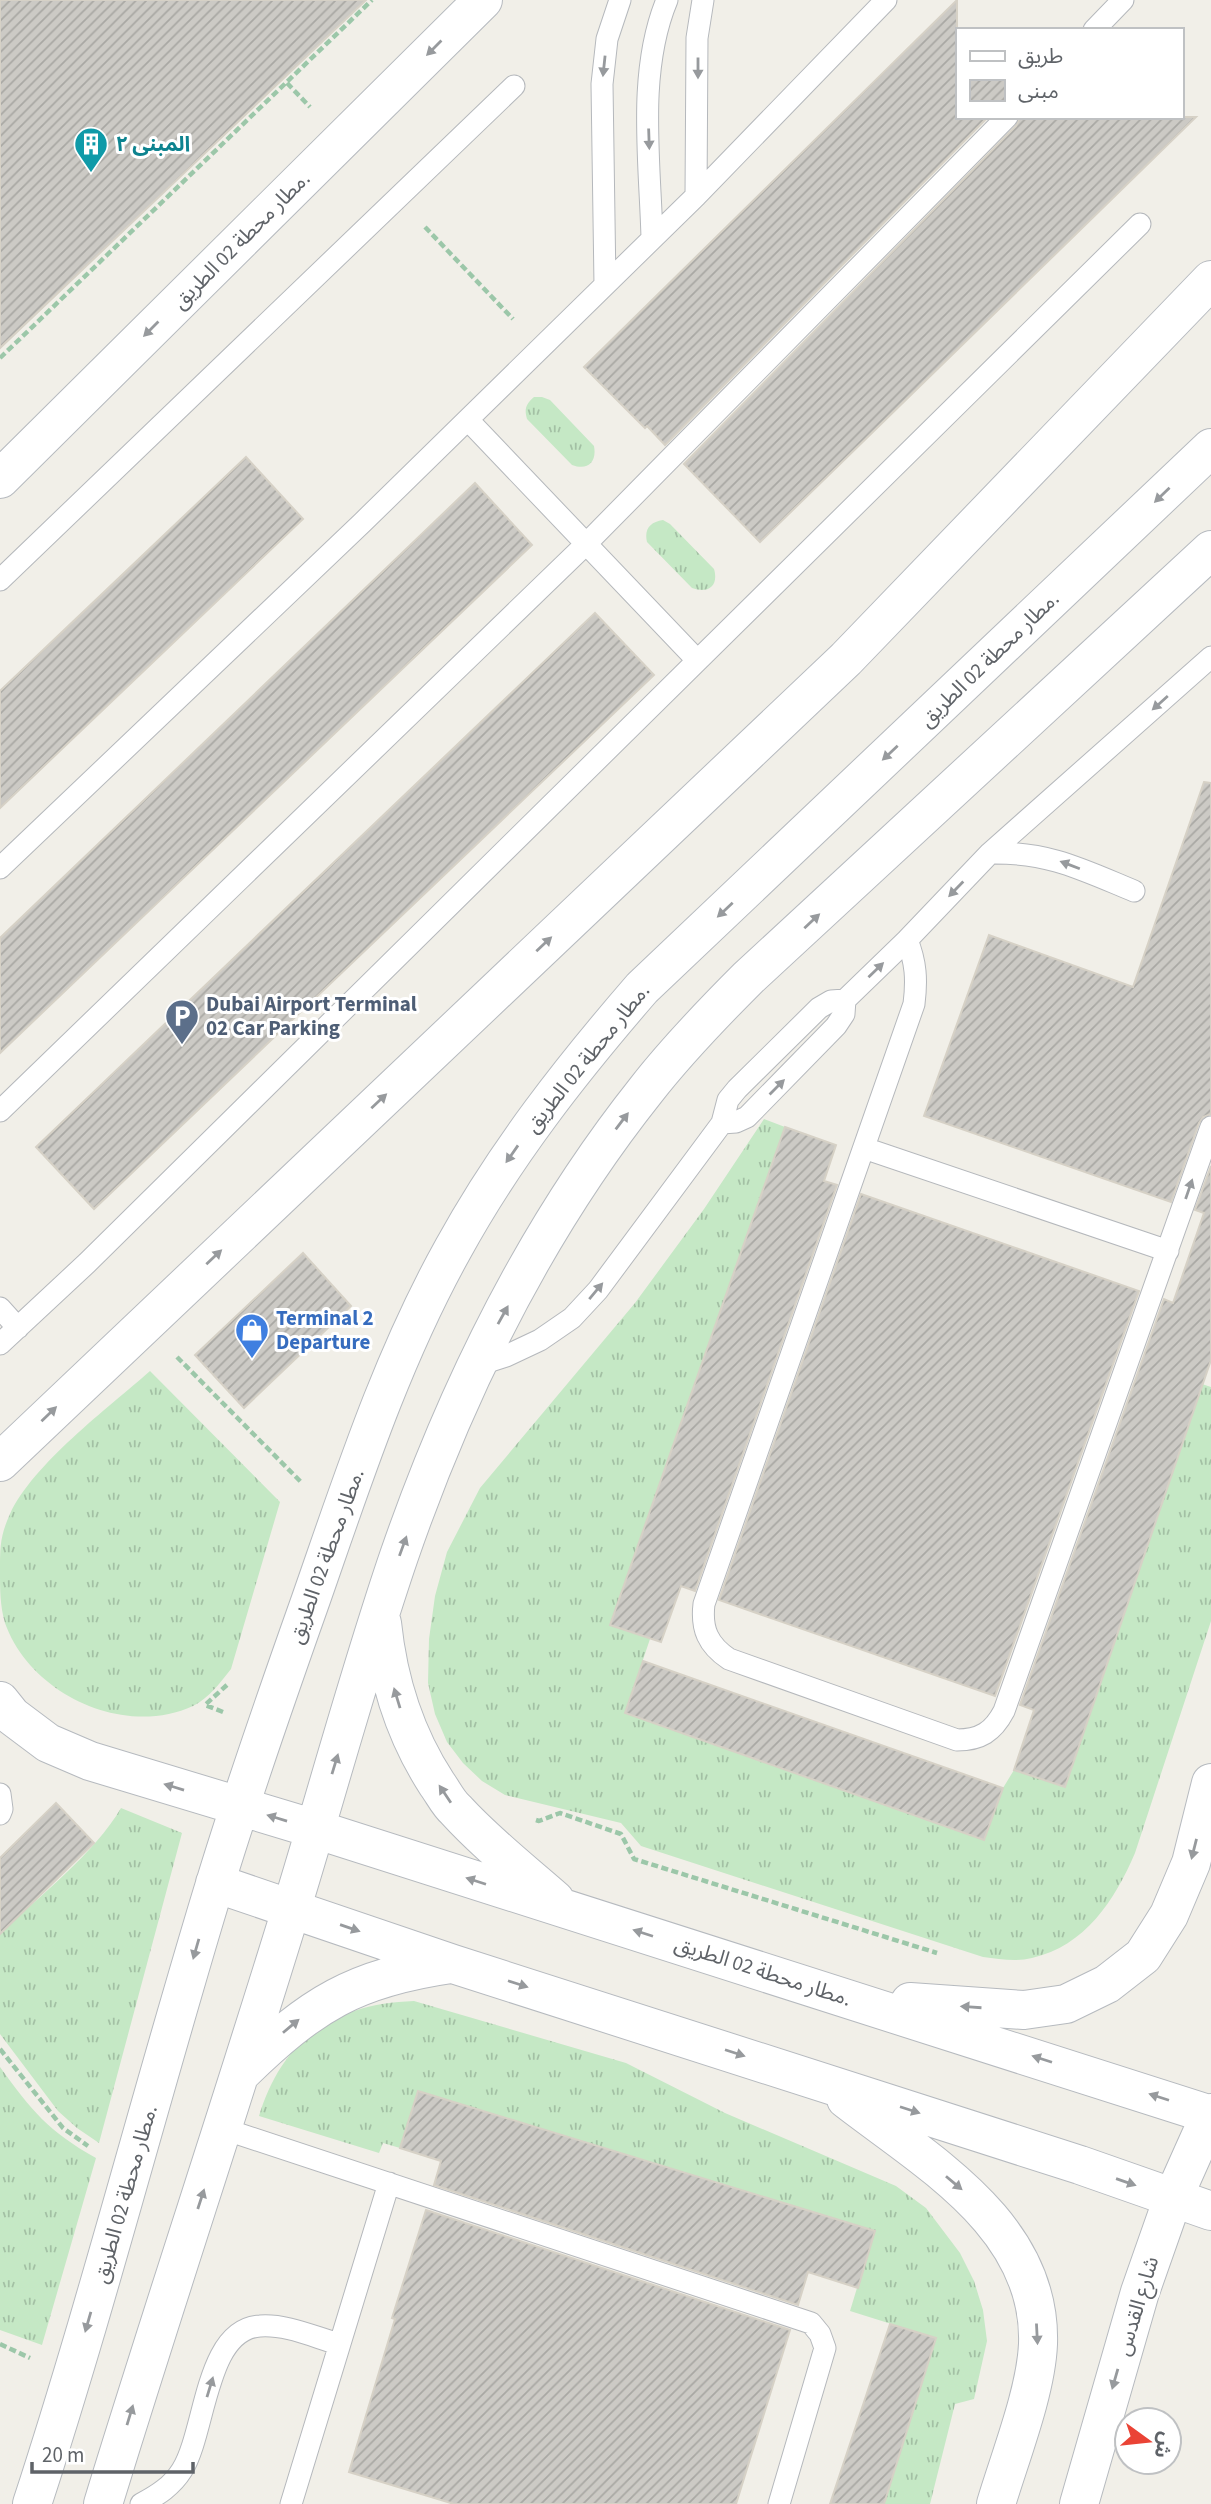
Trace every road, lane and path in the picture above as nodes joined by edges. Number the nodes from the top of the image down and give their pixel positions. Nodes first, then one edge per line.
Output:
1 (372, 0) edge
2 (483, 0) edge
3 (620, 0) edge
4 (667, 0) edge
5 (703, 0) edge
6 (886, 0) edge
7 (1123, 0) edge
8 (1096, 28) edge
9 (514, 86) dead end
10 (1005, 119) edge
11 (696, 195) junction
12 (1140, 224) dead end
13 (652, 238) junction
14 (1211, 280) edge
15 (605, 285) junction
16 (0, 358) edge
17 (468, 420) junction
18 (1211, 448) edge
19 (0, 479) edge
20 (586, 544) junction
21 (1211, 550) edge
22 (0, 580) edge
23 (1211, 657) edge
24 (697, 660) junction
25 (990, 853) junction
26 (0, 868) edge
27 (1134, 891) dead end
28 (907, 940) junction
29 (0, 1111) edge
30 (1211, 1127) edge
31 (864, 1148) junction
32 (1168, 1251) junction
33 (0, 1308) edge
34 (144, 1323) junction
35 (18, 1328) junction
36 (0, 1344) edge
37 (478, 1365) junction
38 (0, 1462) edge
39 (302, 1483) dead end
40 (381, 1610) junction
41 (0, 1701) edge
42 (1211, 1783) edge
43 (0, 1794) edge
44 (240, 1806) junction
45 (0, 1814) edge
46 (528, 1818) dead end
47 (315, 1829) junction
48 (215, 1883) junction
49 (292, 1908) junction
50 (565, 1909) junction
51 (937, 1953) dead end
52 (453, 1964) junction
53 (848, 1998) junction
54 (0, 2049) edge
55 (241, 2073) junction
56 (822, 2081) junction
57 (1211, 2114) edge
58 (223, 2129) junction
59 (133, 2162) junction
60 (388, 2183) junction
61 (1173, 2198) junction
62 (1211, 2211) edge
63 (339, 2344) junction
64 (32, 2504) edge
65 (103, 2504) edge
66 (141, 2504) edge
67 (291, 2504) edge
68 (779, 2504) edge
69 (996, 2504) edge
70 (1079, 2504) edge

1 - 16 path
2 -> 19 street, مطار محطة 02 الطريق.
3 -> 15 lane
4 -> 13 lane
5 -> 11 lane
6 - 11 lane
7 - 8 lane
9 - 22 lane
10 - 20 lane
11 - 13 lane
12 - 24 lane
13 - 15 lane
34 -> 14 street
15 - 17 lane
17 - 20 lane
17 - 26 lane
18 -> 44 street, مطار محطة 02 الطريق.
20 - 24 lane
20 - 29 lane
37 -> 21 street
23 -> 25 lane
24 - 35 lane
27 -> 25 lane
25 -> 28 lane
28 - 31 lane
37 -> 28 lane
32 -> 30 lane
31 - 32 lane
31 - 32 lane
33 - 35 lane
38 -> 34 street
34 - 39 path
35 - 36 lane
40 -> 37 street
47 -> 40 street
50 -> 40 street
44 -> 41 street, مطار محطة 02 الطريق.
42 -> 53 street
43 - 45 lane
47 -> 44 street, مطار محطة 02 الطريق.
44 - 48 street, مطار محطة 02 الطريق.
46 - 51 path
47 - 49 street
50 -> 47 street, مطار محطة 02 الطريق.
48 - 49 street
48 -> 59 street, مطار محطة 02 الطريق.
49 -> 52 street
49 - 55 street
53 -> 50 street, مطار محطة 02 الطريق.
55 -> 52 street
52 -> 56 street
57 -> 53 street, مطار محطة 02 الطريق.
54 - 59 path
55 - 58 street
56 -> 61 street
56 -> 69 street
57 - 61 street, شارع القدس
58 - 60 lane
65 -> 58 street
59 -> 64 street, مطار محطة 02 الطريق.
60 - 63 lane
60 - 68 lane
61 - 62 street
61 -> 70 street, شارع القدس
66 -> 63 lane
63 - 67 lane

